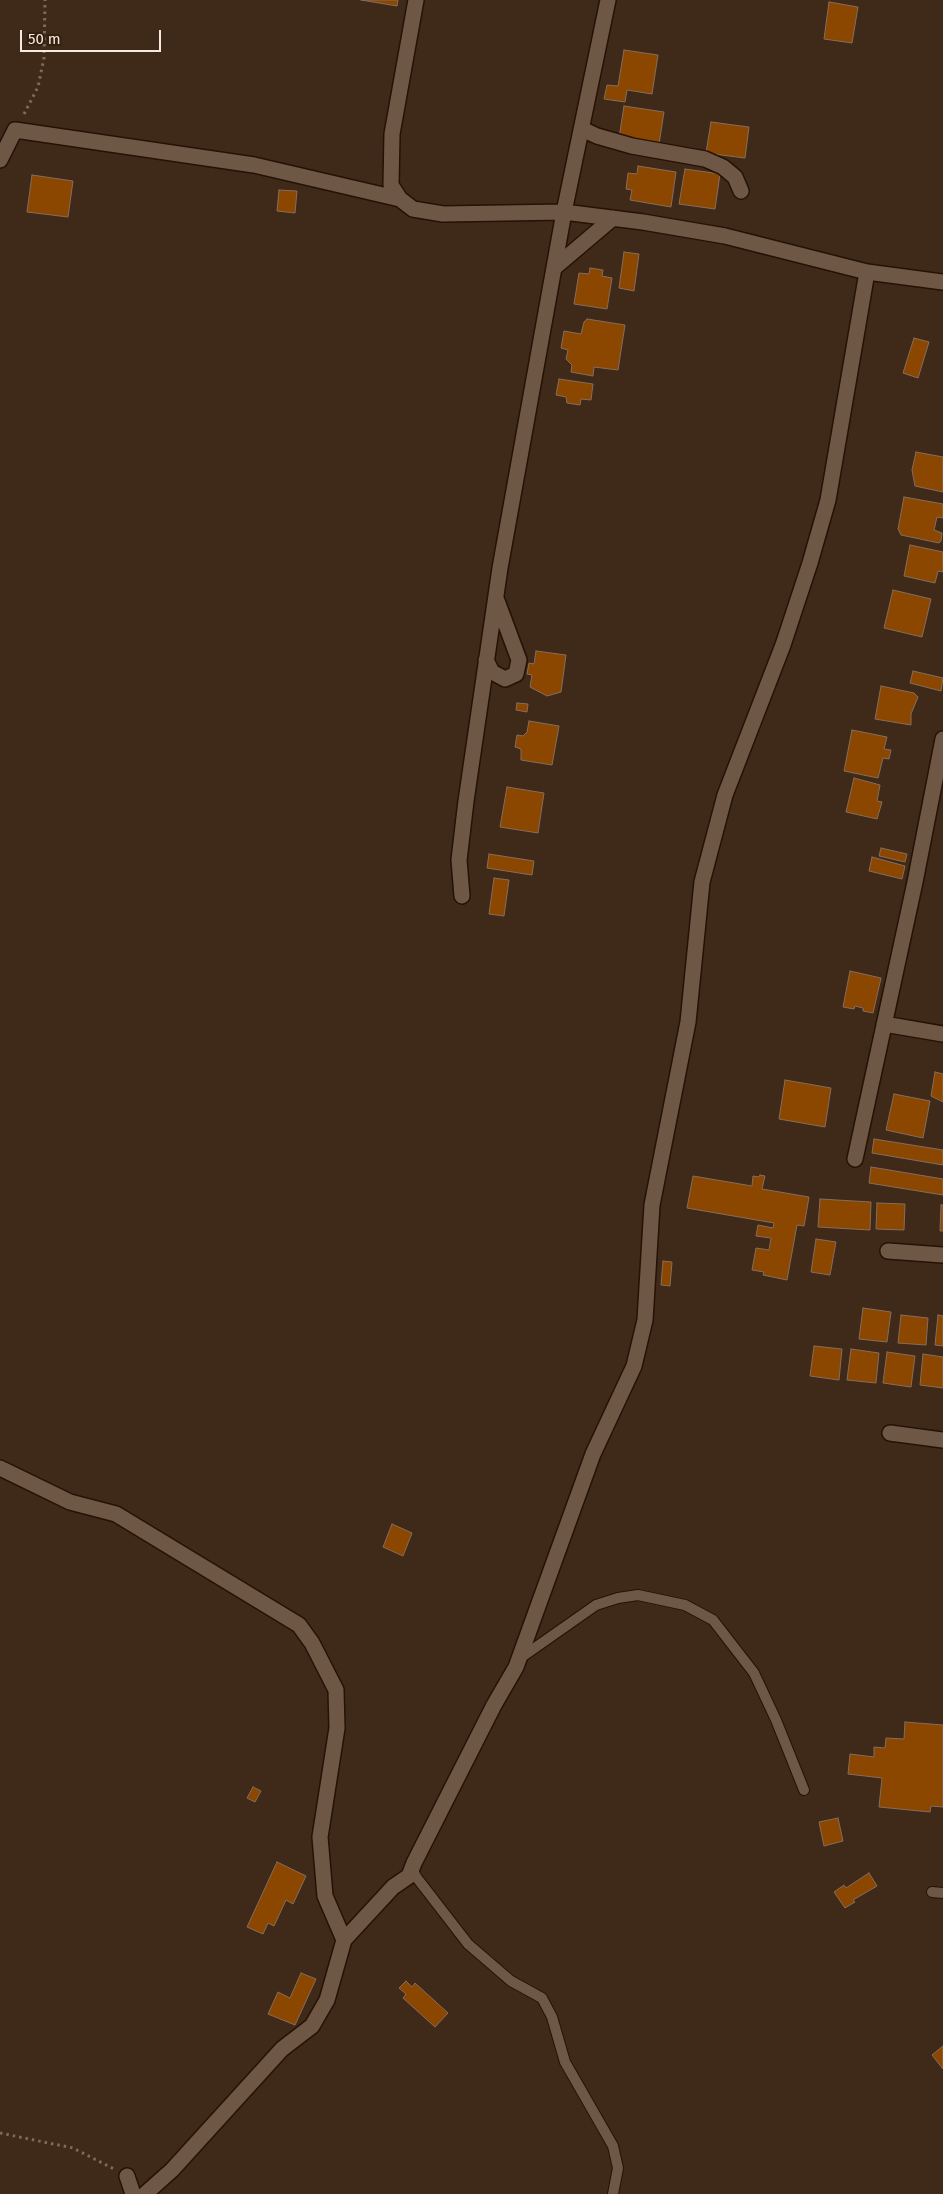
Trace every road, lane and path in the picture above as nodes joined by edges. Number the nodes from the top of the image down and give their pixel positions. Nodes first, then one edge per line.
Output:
1 (45, 0) edge
2 (416, 0) edge
3 (608, 0) edge
4 (582, 129) junction
5 (16, 130) junction
6 (0, 160) edge
7 (741, 191) dead end
8 (400, 199) junction
9 (564, 212) junction
10 (613, 218) junction
11 (554, 268) junction
12 (867, 272) junction
13 (943, 282) edge
14 (496, 598) junction
15 (486, 660) junction
16 (943, 739) edge
17 (462, 896) dead end
18 (884, 1024) junction
19 (943, 1034) edge
20 (856, 1159) dead end
21 (888, 1251) dead end
22 (943, 1255) edge
23 (890, 1433) dead end
24 (943, 1440) edge
25 (0, 1468) edge
26 (519, 1660) junction
27 (804, 1790) dead end
28 (414, 1863) junction
29 (932, 1892) dead end
30 (943, 1892) edge
31 (344, 1940) junction
32 (0, 2134) edge
33 (128, 2176) joint
34 (132, 2194) edge
35 (145, 2194) edge
36 (613, 2194) edge

1 - 5 path
2 - 8 street
3 - 4 street
4 - 7 street
4 - 9 street
5 - 6 street
5 - 8 street
8 - 9 street
9 - 10 street
9 - 11 street
10 - 11 street
10 - 12 street
11 - 14 street
12 - 13 street
12 - 26 street
14 - 15 street
14 - 15 street
15 - 17 street
16 - 18 street
18 - 19 street
18 - 20 street
21 - 22 street
23 - 24 street
25 - 31 street
26 - 27 lane
26 - 28 street
28 - 31 street
28 - 36 lane
29 - 30 lane
31 - 35 street
32 - 33 path
33 - 34 street

